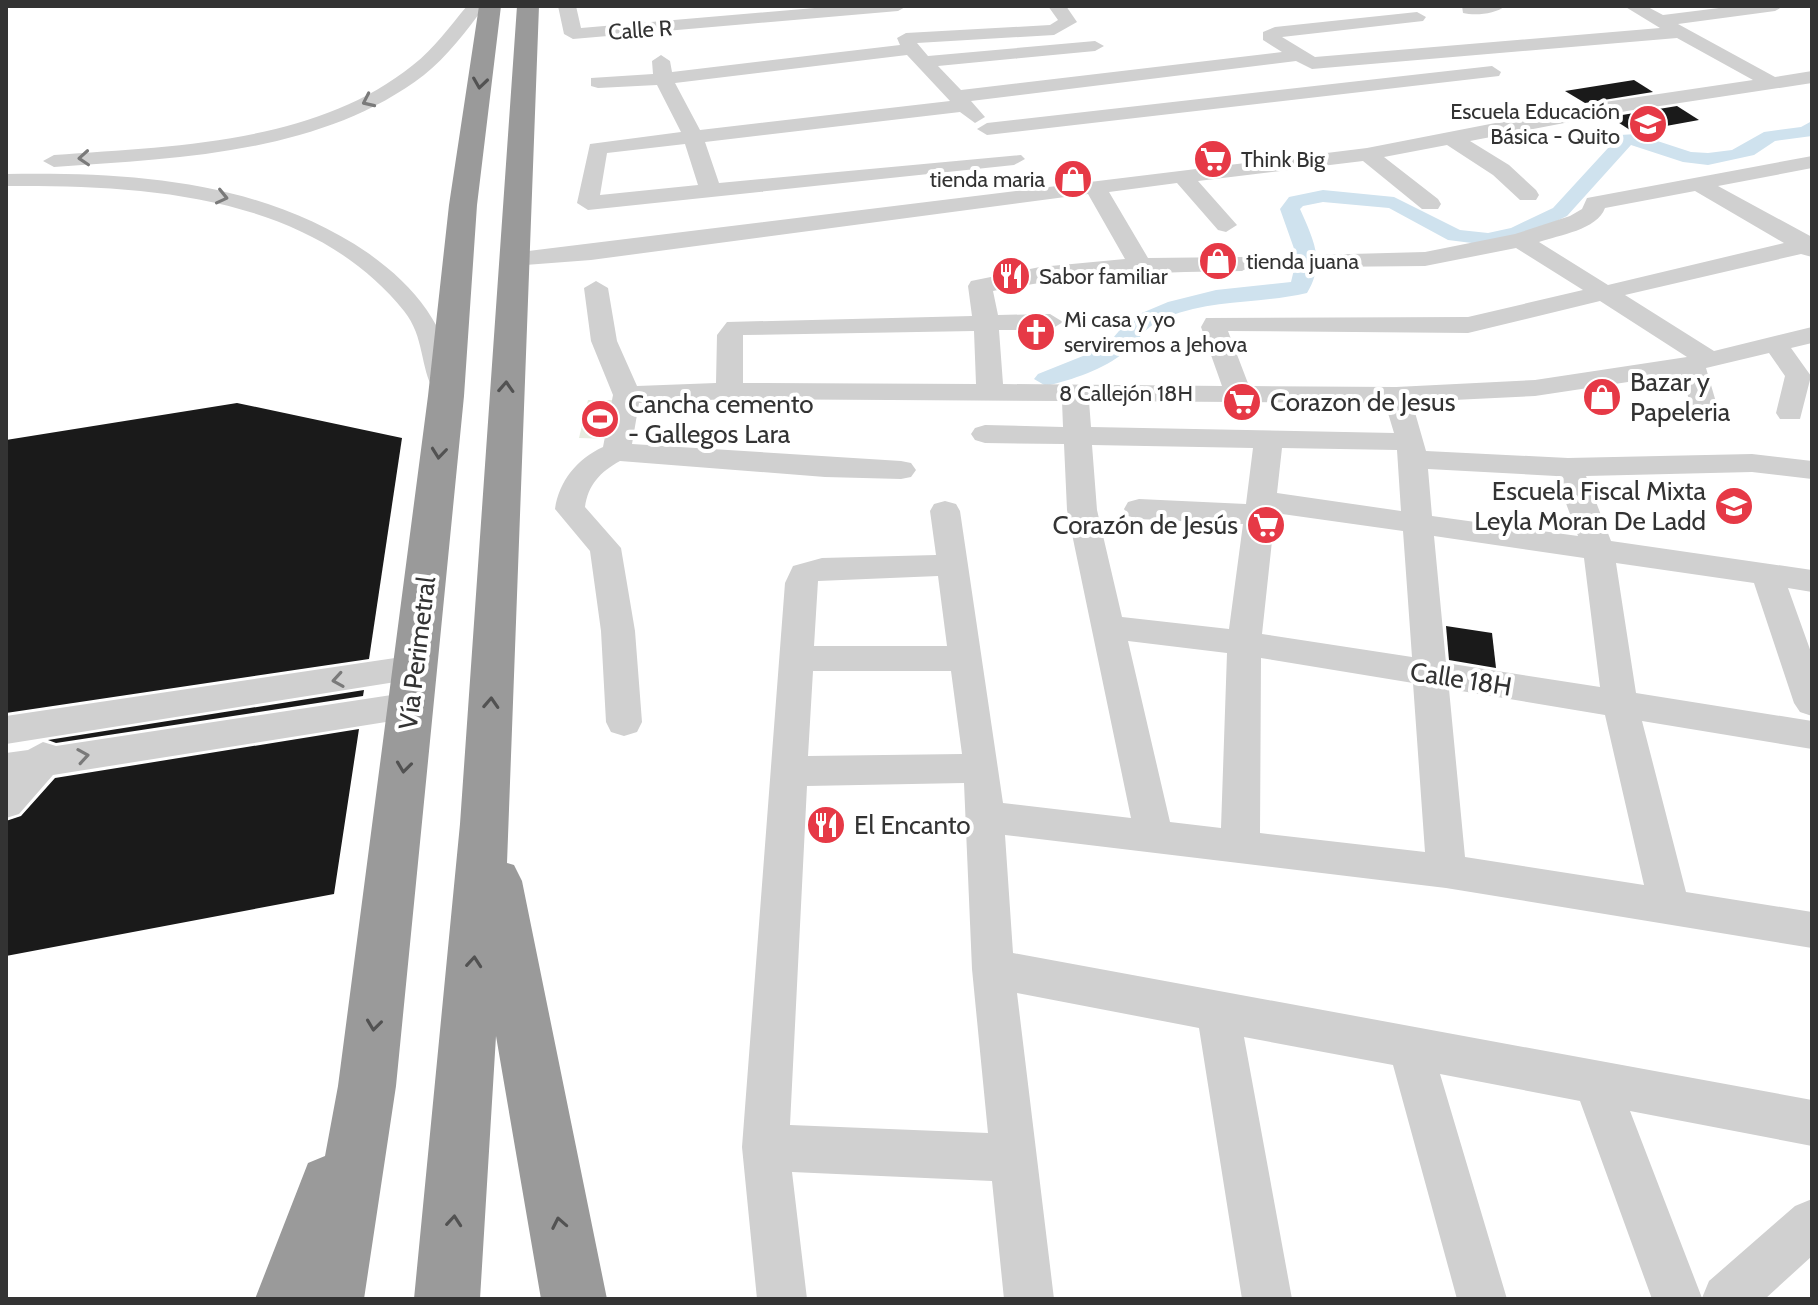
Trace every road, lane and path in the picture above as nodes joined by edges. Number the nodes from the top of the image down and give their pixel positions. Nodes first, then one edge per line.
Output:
1 (476, 6) edge
2 (490, 6) edge
3 (528, 6) edge
4 (567, 6) edge
5 (898, 6) edge
6 (1057, 6) edge
7 (1321, 6) edge
8 (1406, 6) edge
9 (1496, 6) edge
10 (1633, 6) edge
11 (1775, 6) edge
12 (839, 9) edge
13 (1469, 9) dead end
14 (1660, 21) junction
15 (1349, 25) junction
16 (657, 29) junction
17 (1680, 32) junction
18 (1095, 46) dead end
19 (917, 56) junction
20 (1307, 59) junction
21 (1492, 72) dead end
22 (1812, 77) edge
23 (663, 79) junction
24 (598, 82) dead end
25 (1772, 83) junction
26 (1350, 88) junction
27 (958, 101) junction
28 (1619, 108) junction
29 (987, 129) junction
30 (693, 136) junction
31 (1453, 140) junction
32 (1367, 154) junction
33 (1014, 159) junction
34 (1274, 160) junction
35 (1812, 162) edge
36 (6, 164) edge
37 (1182, 176) junction
38 (6, 180) edge
39 (1697, 183) junction
40 (1095, 187) junction
41 (1040, 188) junction
42 (711, 190) junction
43 (1528, 195) dead end
44 (1430, 204) dead end
45 (878, 213) junction
46 (1226, 225) dead end
47 (1520, 240) junction
48 (1809, 247) edge
49 (512, 259) junction
50 (1321, 260) dead end
51 (1242, 264) dead end
52 (1140, 265) junction
53 (596, 288) dead end
54 (1609, 293) junction
55 (986, 321) junction
56 (1050, 322) dead end
57 (1812, 335) edge
58 (1775, 344) junction
59 (1701, 362) junction
60 (729, 391) junction
61 (1075, 392) junction
62 (990, 394) junction
63 (1238, 394) junction
64 (627, 395) junction
65 (1396, 395) junction
66 (446, 396) junction
67 (1704, 409) dead end
68 (1790, 413) dead end
69 (985, 434) dead end
70 (1077, 435) junction
71 (1269, 438) junction
72 (1412, 450) junction
73 (616, 452) junction
74 (1568, 467) junction
75 (901, 470) dead end
76 (1812, 470) edge
77 (1262, 508) junction
78 (1139, 509) dead end
79 (945, 511) dead end
80 (1418, 523) junction
81 (1598, 549) junction
82 (952, 565) junction
83 (1766, 573) junction
84 (1812, 581) edge
85 (1109, 627) junction
86 (1244, 643) junction
87 (964, 658) junction
88 (794, 659) junction
89 (1431, 675) junction
90 (413, 686) junction
91 (1812, 703) edge
92 (1620, 705) junction
93 (624, 722) dead end
94 (58, 723) junction
95 (6, 730) edge
96 (1812, 735) edge
97 (23, 765) edge
98 (982, 768) junction
99 (790, 771) junction
100 (6, 803) edge
101 (985, 817) junction
102 (485, 824) junction
103 (1154, 836) junction
104 (1240, 845) junction
105 (1446, 871) junction
106 (1670, 908) junction
107 (1812, 930) edge
108 (993, 969) junction
109 (1218, 1011) junction
110 (1410, 1048) junction
111 (1596, 1082) junction
112 (367, 1086) junction
113 (1812, 1123) edge
114 (765, 1147) junction
115 (1014, 1158) junction
116 (1812, 1223) edge
117 (288, 1299) edge
118 (331, 1299) edge
119 (447, 1299) edge
120 (574, 1299) edge
121 (782, 1299) edge
122 (1029, 1299) edge
123 (1267, 1299) edge
124 (1482, 1299) edge
125 (1677, 1299) edge
126 (1727, 1299) edge

1 -> 36 street
2 -> 66 highway, Vía Perimetral
3 - 49 highway
4 - 16 street, Calle R
5 - 12 street, Calle R
6 - 19 street
7 - 15 street
8 - 15 street
9 - 13 street
10 - 14 street
11 - 14 street
12 - 16 street, Calle R
14 - 17 street
15 - 20 street
16 - 23 street
17 - 20 street
17 - 25 street
18 - 19 street
19 - 23 street
19 - 27 street
20 - 26 street
20 - 27 street
21 - 26 street
22 - 25 street
23 - 24 street
23 - 30 street
25 - 28 street
26 - 29 street
27 - 29 street
27 - 30 street
28 - 31 street
28 - 34 street
29 - 33 street
30 - 42 street
30 - 42 street
31 - 32 street
31 - 43 street
32 - 34 street
32 - 44 street
33 - 41 street
33 - 42 street
34 - 37 street
34 - 41 street
35 - 39 street
37 - 40 street
37 - 46 street
38 -> 66 street
39 - 47 street
39 - 48 street
40 - 45 street
40 - 52 street
41 - 45 street
45 - 49 street
47 - 50 street
47 - 54 street
48 - 54 street
102 -> 49 highway
51 - 52 street
52 - 55 street
53 - 64 street
54 - 59 street
54 - 63 street
55 - 56 street
55 - 60 street
55 - 62 street
57 - 58 street, 8 Callejón 18H
58 - 59 street, 8 Callejón 18H
58 - 68 street
59 - 65 street, 8 Callejón 18H
59 - 67 street
60 - 62 street, 8 Callejón 18H
60 - 64 street, 8 Callejón 18H
61 - 62 street, 8 Callejón 18H
61 - 63 street, 8 Callejón 18H
61 - 70 street
63 - 65 street, 8 Callejón 18H
64 - 73 street
65 - 72 street
66 -> 90 highway, Vía Perimetral
69 - 70 street
70 - 71 street
70 - 85 street
71 - 72 street
71 - 77 street
72 - 74 street
72 - 80 street
73 - 75 street
73 - 93 street
74 - 76 street
74 - 81 street
77 - 78 street
77 - 80 street
77 - 86 street
79 - 82 street
80 - 81 street
80 - 89 street
81 - 83 street
81 - 92 street
82 - 87 street
82 - 88 street
83 - 84 street
83 - 91 street
85 - 86 street, Calle 18H
85 - 103 street
86 - 89 street, Calle 18H
86 - 104 street
87 - 88 street
87 - 98 street
88 - 99 street
89 - 92 street, Calle 18H
89 - 105 street
90 -> 94 street
97 -> 90 street
90 -> 112 highway, Vía Perimetral
92 - 96 street, Calle 18H
92 - 106 street
94 - 95 street
94 - 97 street
97 - 100 street
98 - 99 street
98 - 101 street
99 - 114 street
101 - 103 street
101 - 108 street
119 -> 102 highway
120 -> 102 highway
103 - 104 street
104 - 105 street
105 - 106 street
106 - 107 street
108 - 109 street
108 - 115 street
109 - 110 street
109 - 123 street
110 - 111 street
110 - 124 street
111 - 113 street
111 - 125 street
112 - 117 highway
112 - 118 highway, Vía Perimetral
114 - 115 street
114 - 121 street
115 - 122 street
116 - 126 street

